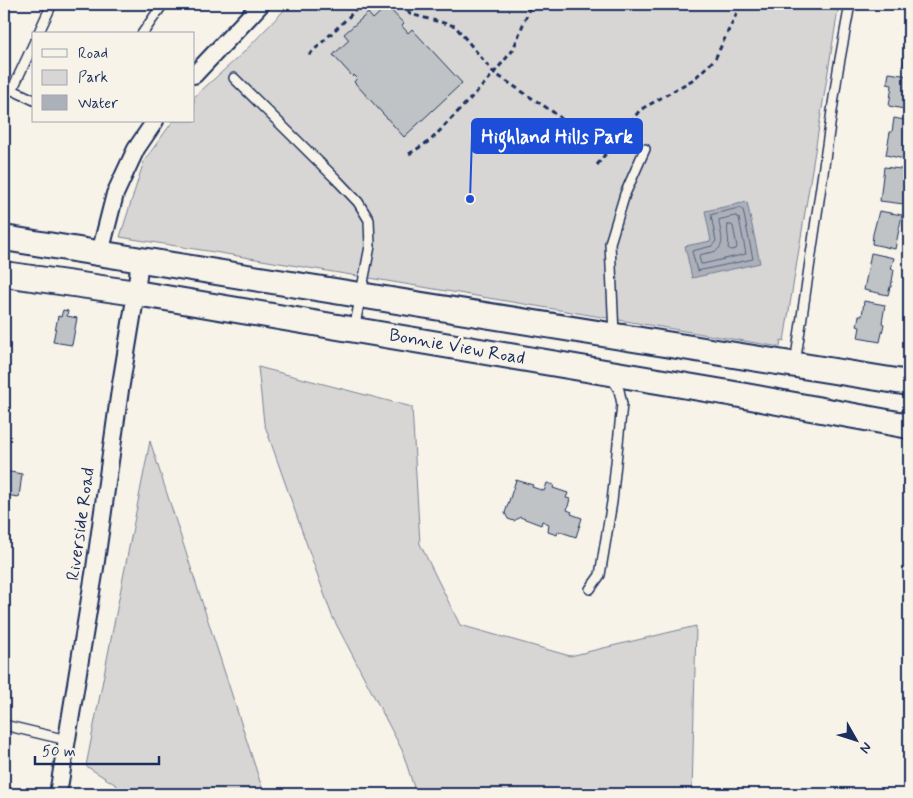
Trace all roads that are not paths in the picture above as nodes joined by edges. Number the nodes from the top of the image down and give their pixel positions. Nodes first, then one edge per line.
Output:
1 (52, 4) edge
2 (163, 4) edge
3 (261, 4) edge
4 (850, 4) edge
5 (39, 32) edge
6 (143, 32) edge
7 (32, 46) edge
8 (195, 74) edge
9 (234, 78) dead end
10 (8, 88) edge
11 (32, 99) edge
12 (154, 122) edge
13 (645, 149) dead end
14 (4, 238) edge
15 (100, 253) junction
16 (140, 259) junction
17 (4, 274) edge
18 (136, 293) junction
19 (361, 294) junction
20 (354, 330) junction
21 (614, 335) junction
22 (795, 364) junction
23 (608, 372) junction
24 (909, 382) edge
25 (909, 421) edge
26 (590, 589) dead end
27 (4, 725) edge
28 (67, 740) junction
29 (58, 794) edge

1 - 5 lane
2 - 6 lane
3 - 8 street
4 - 22 lane
7 - 10 lane
9 - 19 lane
10 - 11 lane
12 - 15 street
13 - 21 lane
14 - 15 main road, Bonnie View Road
15 - 16 main road, Bonnie View Road
16 - 18 street, Riverside Road
16 - 19 main road, Bonnie View Road
17 - 18 main road, Bonnie View Road
18 - 20 main road, Bonnie View Road
18 - 28 street, Riverside Road
19 - 20 lane
19 - 21 main road, Bonnie View Road
20 - 23 main road, Bonnie View Road
21 - 22 main road, Bonnie View Road
21 - 23 main road
22 - 24 main road, Bonnie View Road
23 - 25 main road, Bonnie View Road
23 - 26 lane
27 - 28 lane
28 - 29 street, Riverside Road

